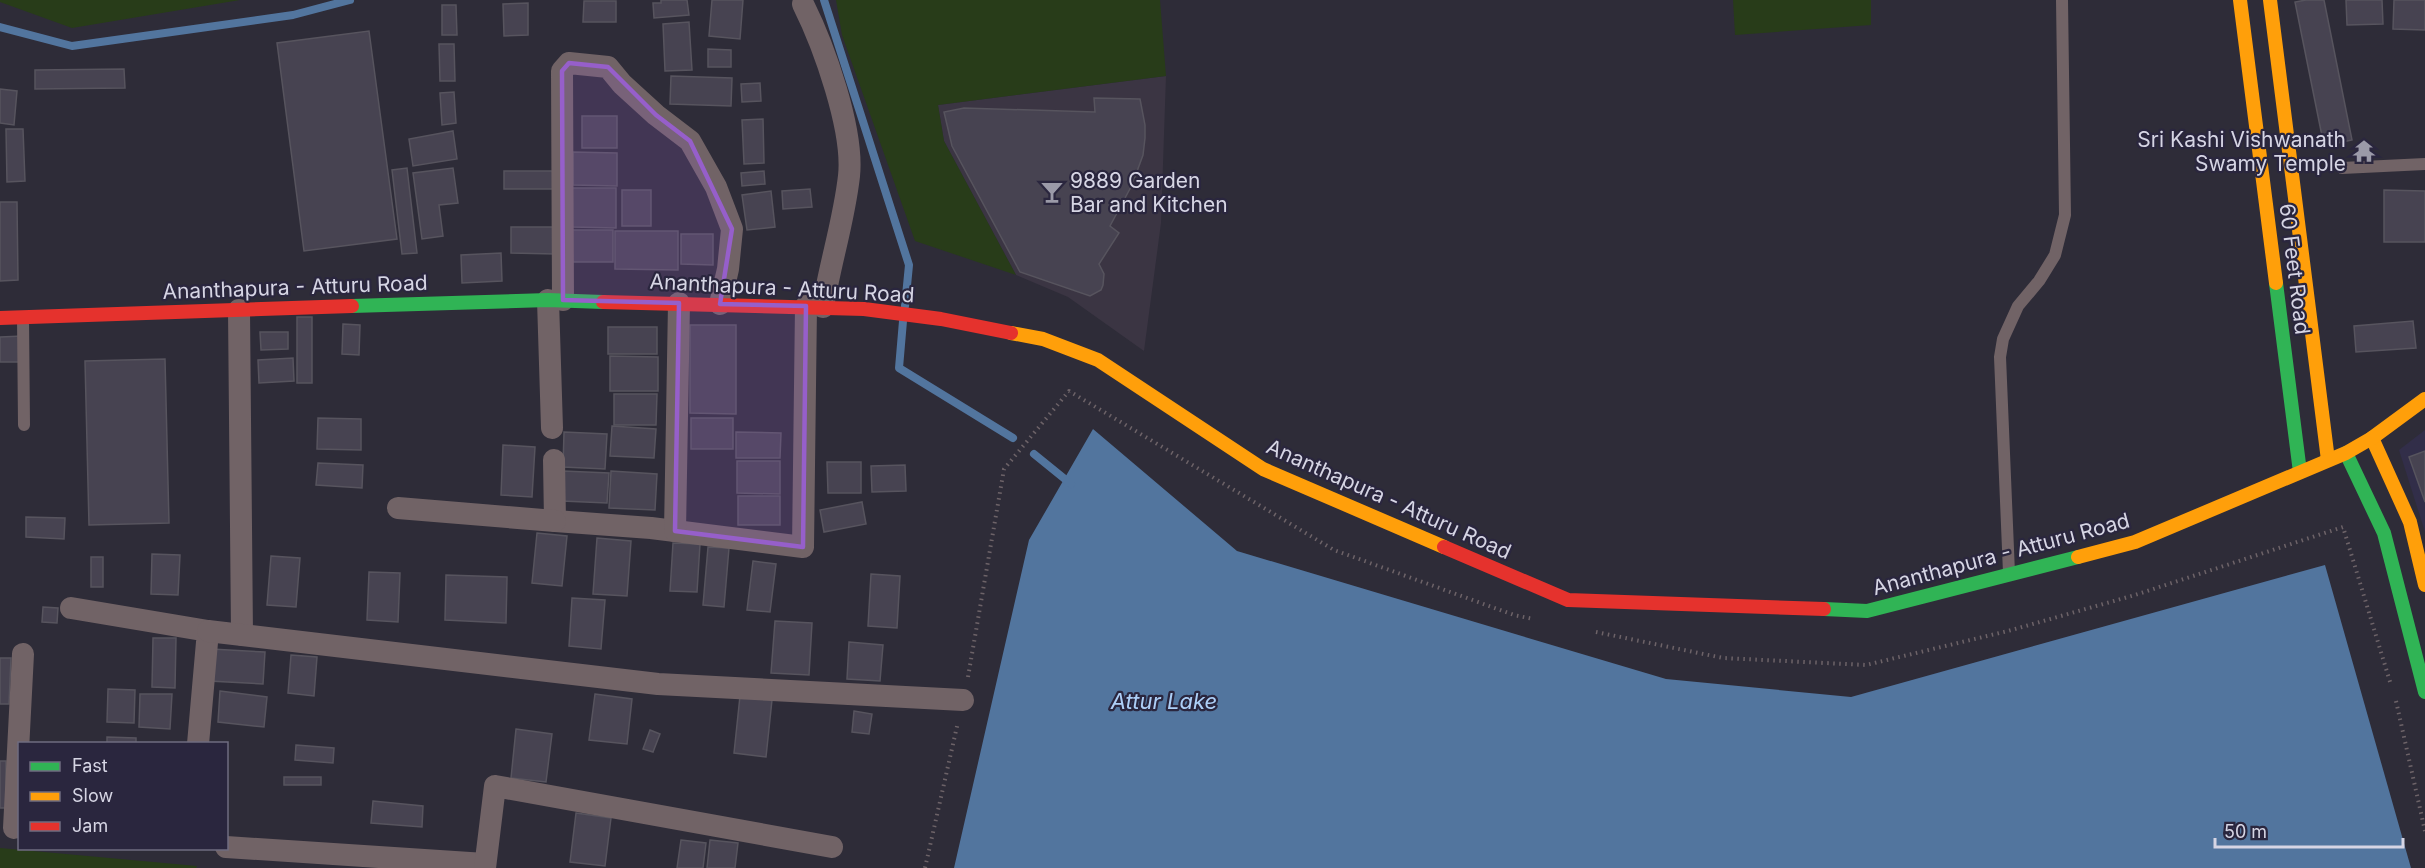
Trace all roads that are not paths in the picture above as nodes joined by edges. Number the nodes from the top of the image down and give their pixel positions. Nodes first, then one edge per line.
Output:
1 (2062, 0) edge
2 (2240, 0) edge
3 (2270, 0) edge
4 (803, 4) dead end
5 (2425, 164) edge
6 (2342, 168) dead end
7 (555, 300) junction
8 (679, 303) junction
9 (720, 304) junction
10 (814, 307) junction
11 (239, 310) junction
12 (23, 317) junction
13 (0, 318) edge
14 (2425, 399) edge
15 (24, 425) dead end
16 (552, 428) dead end
17 (2372, 438) junction
18 (2346, 453) junction
19 (554, 460) dead end
20 (2328, 460) junction
21 (2300, 472) junction
22 (398, 508) dead end
23 (2418, 519) edge
24 (555, 521) junction
25 (675, 531) junction
26 (2009, 574) junction
27 (2425, 585) edge
28 (71, 608) dead end
29 (208, 631) junction
30 (242, 635) junction
31 (23, 654) dead end
32 (2425, 692) edge
33 (963, 700) dead end
34 (198, 742) edge
35 (11, 828) edge
36 (228, 847) edge
37 (832, 847) dead end
38 (485, 866) edge

1 - 26 lane
2 - 21 street, 60 Feet Road
3 - 20 street, 60 Feet Road
4 - 10 street
5 - 6 lane
7 - 8 street, Ananthapura - Atturu Road
7 - 9 street
7 - 11 street, Ananthapura - Atturu Road
7 - 16 street
8 - 9 street, Ananthapura - Atturu Road
8 - 25 street
9 - 10 street, Ananthapura - Atturu Road
10 - 25 street
10 - 26 street, Ananthapura - Atturu Road
11 - 12 street, Ananthapura - Atturu Road
11 - 30 street
12 - 13 street, Ananthapura - Atturu Road
12 - 15 lane
14 - 17 street, Ananthapura - Atturu Road
17 - 18 street, Ananthapura - Atturu Road
17 - 23 street
18 - 20 street, Ananthapura - Atturu Road
18 - 32 street
19 - 24 street
20 - 21 street, Ananthapura - Atturu Road
21 - 26 street, Ananthapura - Atturu Road
22 - 24 street
23 - 27 street
24 - 25 street
28 - 29 street
29 - 30 street
29 - 34 street
30 - 33 street
31 - 35 street
36 - 38 street
37 - 38 street

